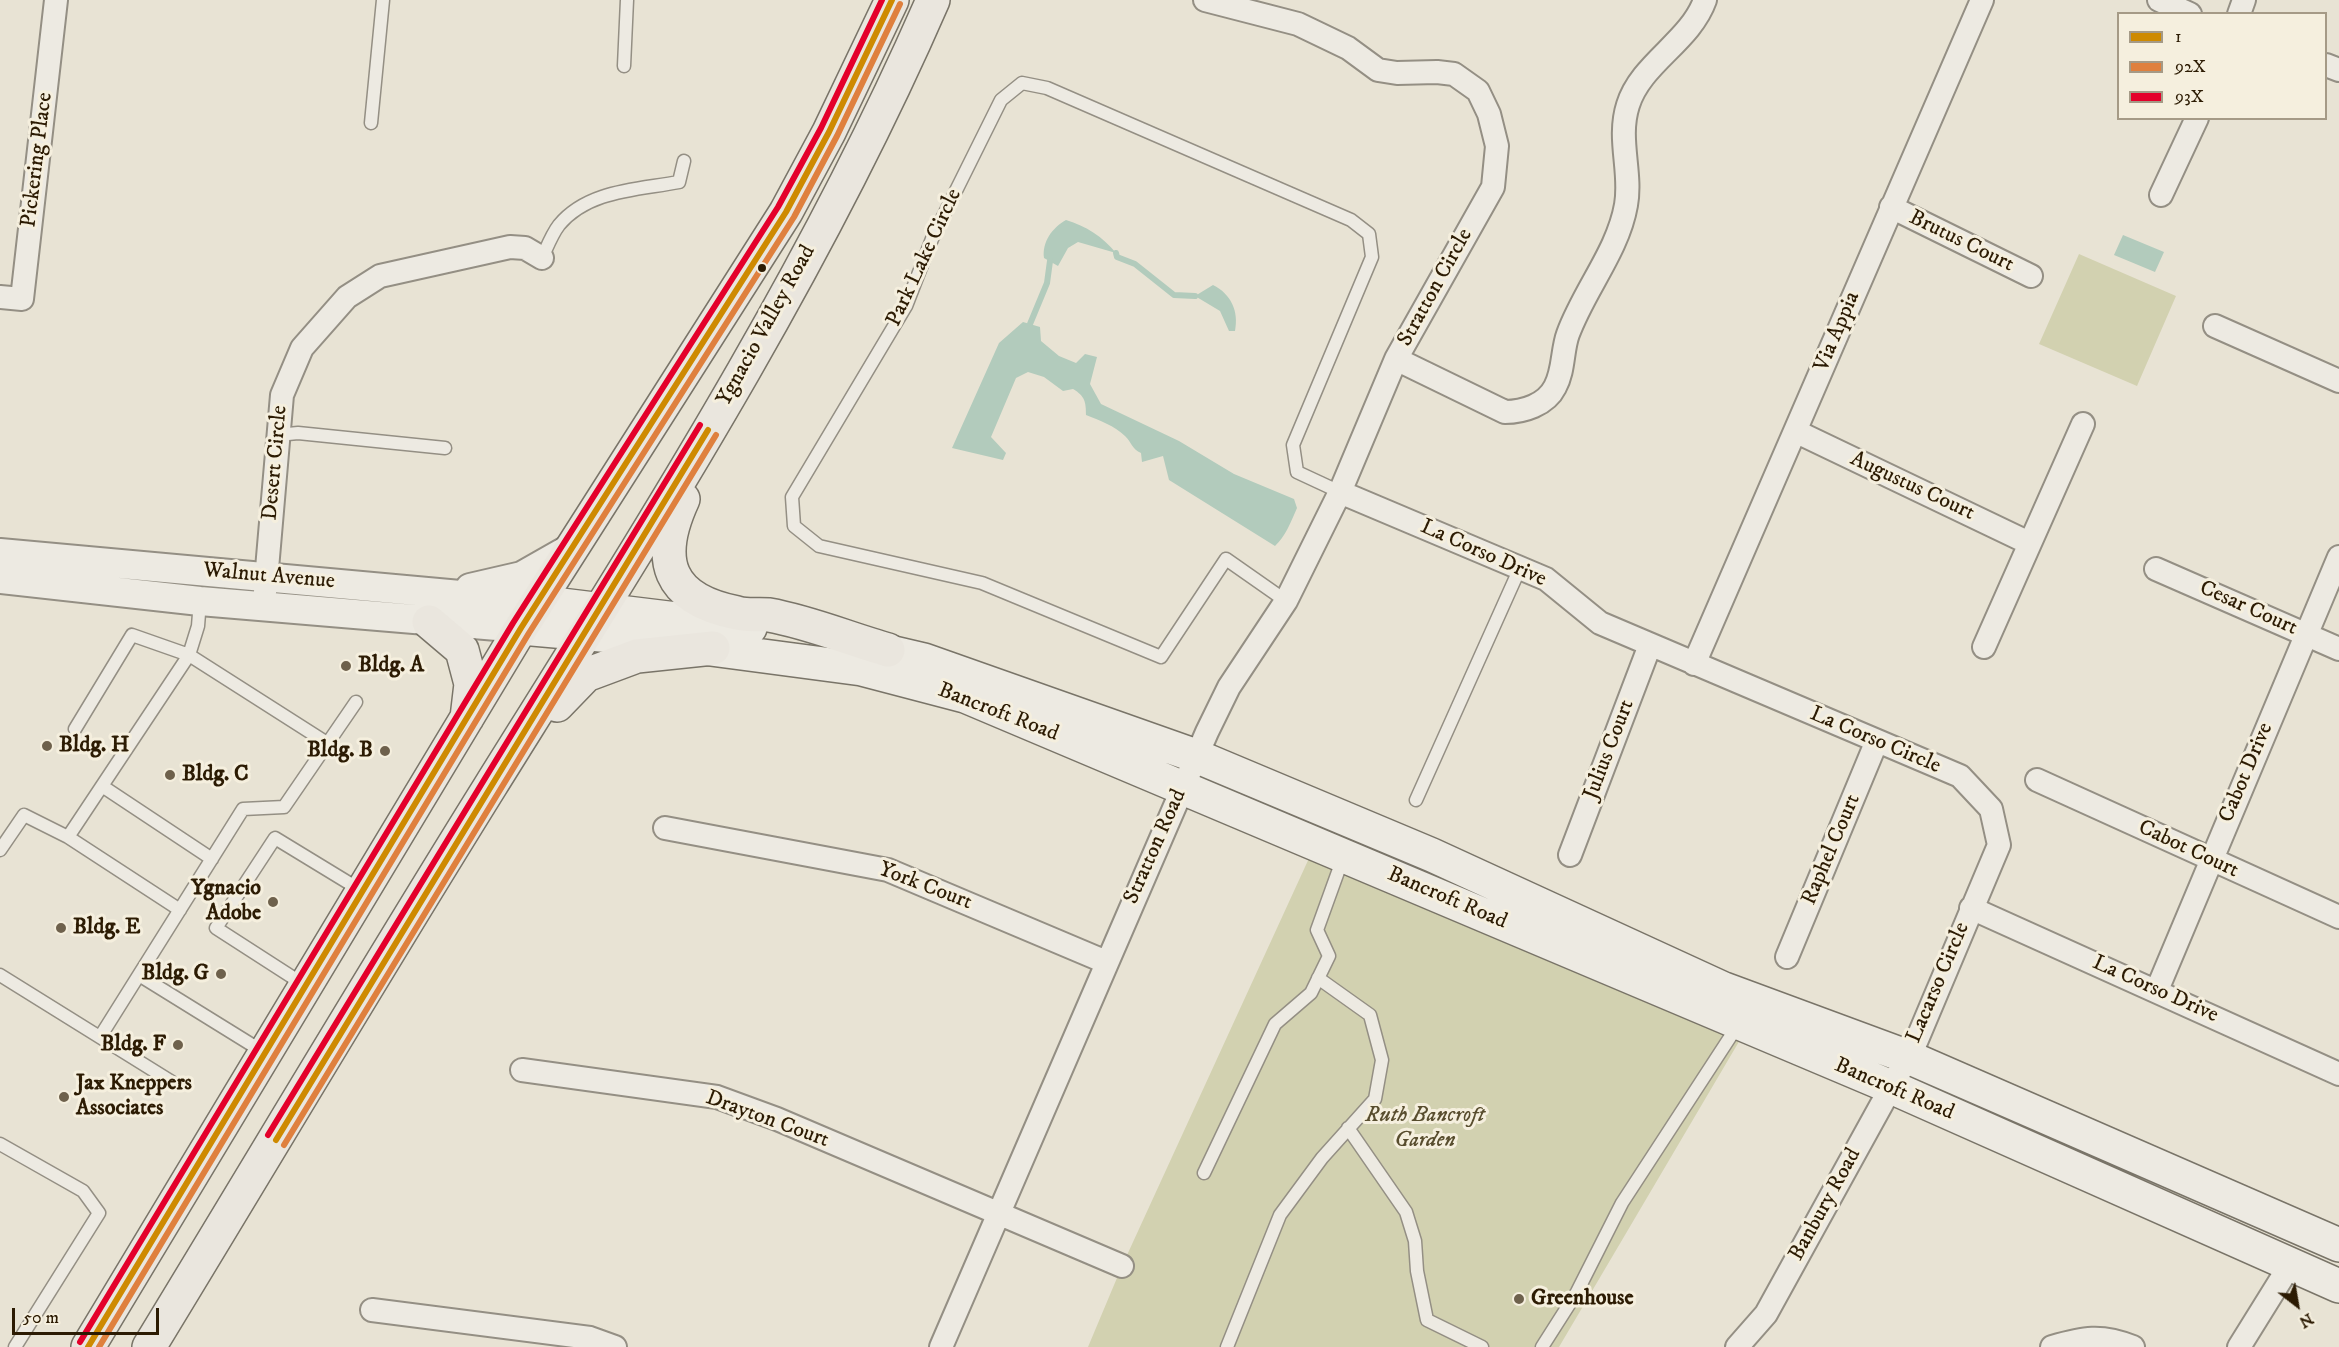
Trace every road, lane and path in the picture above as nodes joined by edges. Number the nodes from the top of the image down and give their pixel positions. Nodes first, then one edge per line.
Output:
1 (56, 0) edge
2 (383, 0) edge
3 (627, 0) edge
4 (892, 0) edge
5 (933, 0) edge
6 (1205, 0) edge
7 (1705, 0) edge
8 (1982, 0) edge
9 (2159, 0) edge
10 (2186, 12) edge
11 (624, 66) dead end
12 (2196, 120) edge
13 (371, 123) dead end
14 (684, 161) dead end
15 (2161, 195) dead end
16 (1891, 207) junction
17 (542, 258) joint
18 (2031, 276) dead end
19 (0, 297) edge
20 (2215, 326) dead end
21 (1396, 359) junction
22 (2339, 381) edge
23 (728, 397) junction
24 (2083, 424) dead end
25 (1796, 431) junction
26 (278, 435) junction
27 (445, 448) dead end
28 (1340, 492) junction
29 (2030, 543) junction
30 (573, 547) junction
31 (0, 553) edge
32 (2339, 557) edge
33 (1520, 568) junction
34 (2156, 569) dead end
35 (266, 576) junction
36 (0, 579) edge
37 (446, 594) junction
38 (200, 601) junction
39 (1286, 601) junction
40 (264, 605) junction
41 (530, 615) junction
42 (429, 622) junction
43 (593, 622) junction
44 (2305, 634) junction
45 (1650, 645) junction
46 (1984, 647) dead end
47 (713, 648) junction
48 (2339, 649) edge
49 (888, 650) junction
50 (189, 655) junction
51 (1694, 664) junction
52 (356, 702) dead end
53 (467, 720) junction
54 (75, 729) dead end
55 (327, 743) junction
56 (1876, 743) junction
57 (1196, 756) junction
58 (2037, 780) dead end
59 (102, 786) junction
60 (1183, 786) junction
61 (488, 790) junction
62 (1416, 800) dead end
63 (665, 828) dead end
64 (68, 837) junction
65 (0, 850) edge
66 (1344, 855) junction
67 (1570, 855) dead end
68 (212, 859) junction
69 (2210, 861) junction
70 (363, 892) junction
71 (1971, 908) junction
72 (180, 910) junction
73 (2339, 917) edge
74 (1787, 957) dead end
75 (1106, 962) junction
76 (0, 975) edge
77 (139, 975) junction
78 (1318, 978) junction
79 (306, 986) junction
80 (2157, 990) junction
81 (1739, 1024) junction
82 (100, 1037) junction
83 (266, 1053) junction
84 (1908, 1057) junction
85 (522, 1070) dead end
86 (2339, 1074) edge
87 (172, 1082) dead end
88 (1891, 1087) junction
89 (1348, 1128) junction
90 (0, 1144) edge
91 (1204, 1173) dead end
92 (1000, 1214) junction
93 (2339, 1245) edge
94 (2290, 1265) junction
95 (1122, 1266) dead end
96 (2339, 1286) edge
97 (372, 1310) dead end
98 (15, 1347) edge
99 (88, 1347) edge
100 (149, 1347) edge
101 (615, 1347) edge
102 (941, 1347) edge
103 (1227, 1347) edge
104 (1482, 1347) edge
105 (1542, 1347) edge
106 (1737, 1347) edge
107 (2052, 1347) edge
108 (2133, 1347) edge
109 (2239, 1347) edge

1 - 19 street, Pickering Place
2 - 13 lane
3 - 11 lane
4 - 30 highway, Ygnacio Valley Road
5 - 23 highway, Ygnacio Valley Road
6 - 21 street, Stratton Circle
7 - 21 street, Stratton Circle
8 - 16 street, Via Appia
9 - 10 street
12 - 15 street
14 - 17 lane
16 - 18 street, Brutus Court
16 - 25 street, Via Appia
17 - 26 street, Desert Circle
20 - 22 street
21 - 28 street, Stratton Road
23 - 43 highway, Ygnacio Valley Road
23 - 49 highway
24 - 29 street
25 - 29 street, Augustus Court
25 - 51 street, Via Appia
26 - 27 lane
26 - 35 street, Desert Circle
28 - 33 street, La Corso Drive
28 - 39 street, Stratton Road
28 - 39 lane, Park Lake Circle
29 - 46 street
30 - 37 street
30 - 41 highway, Ygnacio Valley Road
31 - 35 street, Walnut Avenue
32 - 44 street, Cabot Drive
33 - 45 street, La Corso Drive
33 - 62 lane
34 - 44 street, Cesar Court
35 - 37 street, Walnut Avenue
35 - 40 street, Desert Circle
36 - 38 street, Walnut Avenue
37 - 41 street, Walnut Avenue
38 - 40 street, Walnut Avenue
38 - 50 lane
39 - 57 street, Stratton Road
40 - 42 street, Walnut Avenue
41 - 42 street, Walnut Avenue
41 - 43 main road, Bancroft Road
41 - 53 highway, Ygnacio Valley Road
42 - 53 highway
43 - 47 main road, Bancroft Road
43 - 49 main road, Bancroft Road
43 - 61 highway, Ygnacio Valley Road
44 - 48 street, Cesar Court
44 - 69 street, Cabot Drive
45 - 51 street, La Corso Circle
45 - 67 street, Julius Court
47 - 60 main road, Bancroft Road
47 - 61 highway
49 - 57 main road, Bancroft Road
50 - 54 lane
50 - 55 lane
50 - 59 lane
51 - 56 street, La Corso Circle
52 - 55 lane
53 - 70 highway, Ygnacio Valley Road
55 - 68 lane
56 - 71 street, La Corso Circle
56 - 74 street, Raphel Court
57 - 60 street, Stratton Road
57 - 84 main road, Bancroft Road
58 - 69 street, Cabot Court
59 - 64 lane
59 - 68 lane
60 - 66 main road, Bancroft Road
60 - 75 street, Stratton Road
61 - 100 highway, Ygnacio Valley Road
63 - 75 street, York Court
64 - 65 lane
64 - 72 lane
66 - 78 lane
66 - 81 main road, Bancroft Road
68 - 72 lane
69 - 73 street, Cabot Court
69 - 80 street, Cabot Drive
70 - 79 highway, Ygnacio Valley Road
70 - 79 lane
71 - 80 street, La Corso Drive
71 - 84 street, Lacarso Circle
72 - 77 lane
75 - 92 street, Stratton Road
76 - 82 lane
77 - 82 lane
77 - 83 lane
78 - 89 lane
78 - 91 lane
79 - 83 highway, Ygnacio Valley Road
80 - 86 street, La Corso Drive
81 - 88 main road, Bancroft Road
81 - 105 lane
82 - 87 lane
83 - 99 highway, Ygnacio Valley Road
84 - 88 street, Banbury Road
84 - 93 main road, Bancroft Road
85 - 92 street, Drayton Court
88 - 94 main road, Bancroft Road
88 - 106 street, Banbury Road
89 - 103 lane
89 - 104 lane
90 - 98 lane
92 - 95 street, Drayton Court
92 - 102 street, Stratton Road
94 - 96 main road, Bancroft Road
94 - 109 street
97 - 101 street
107 - 108 street

